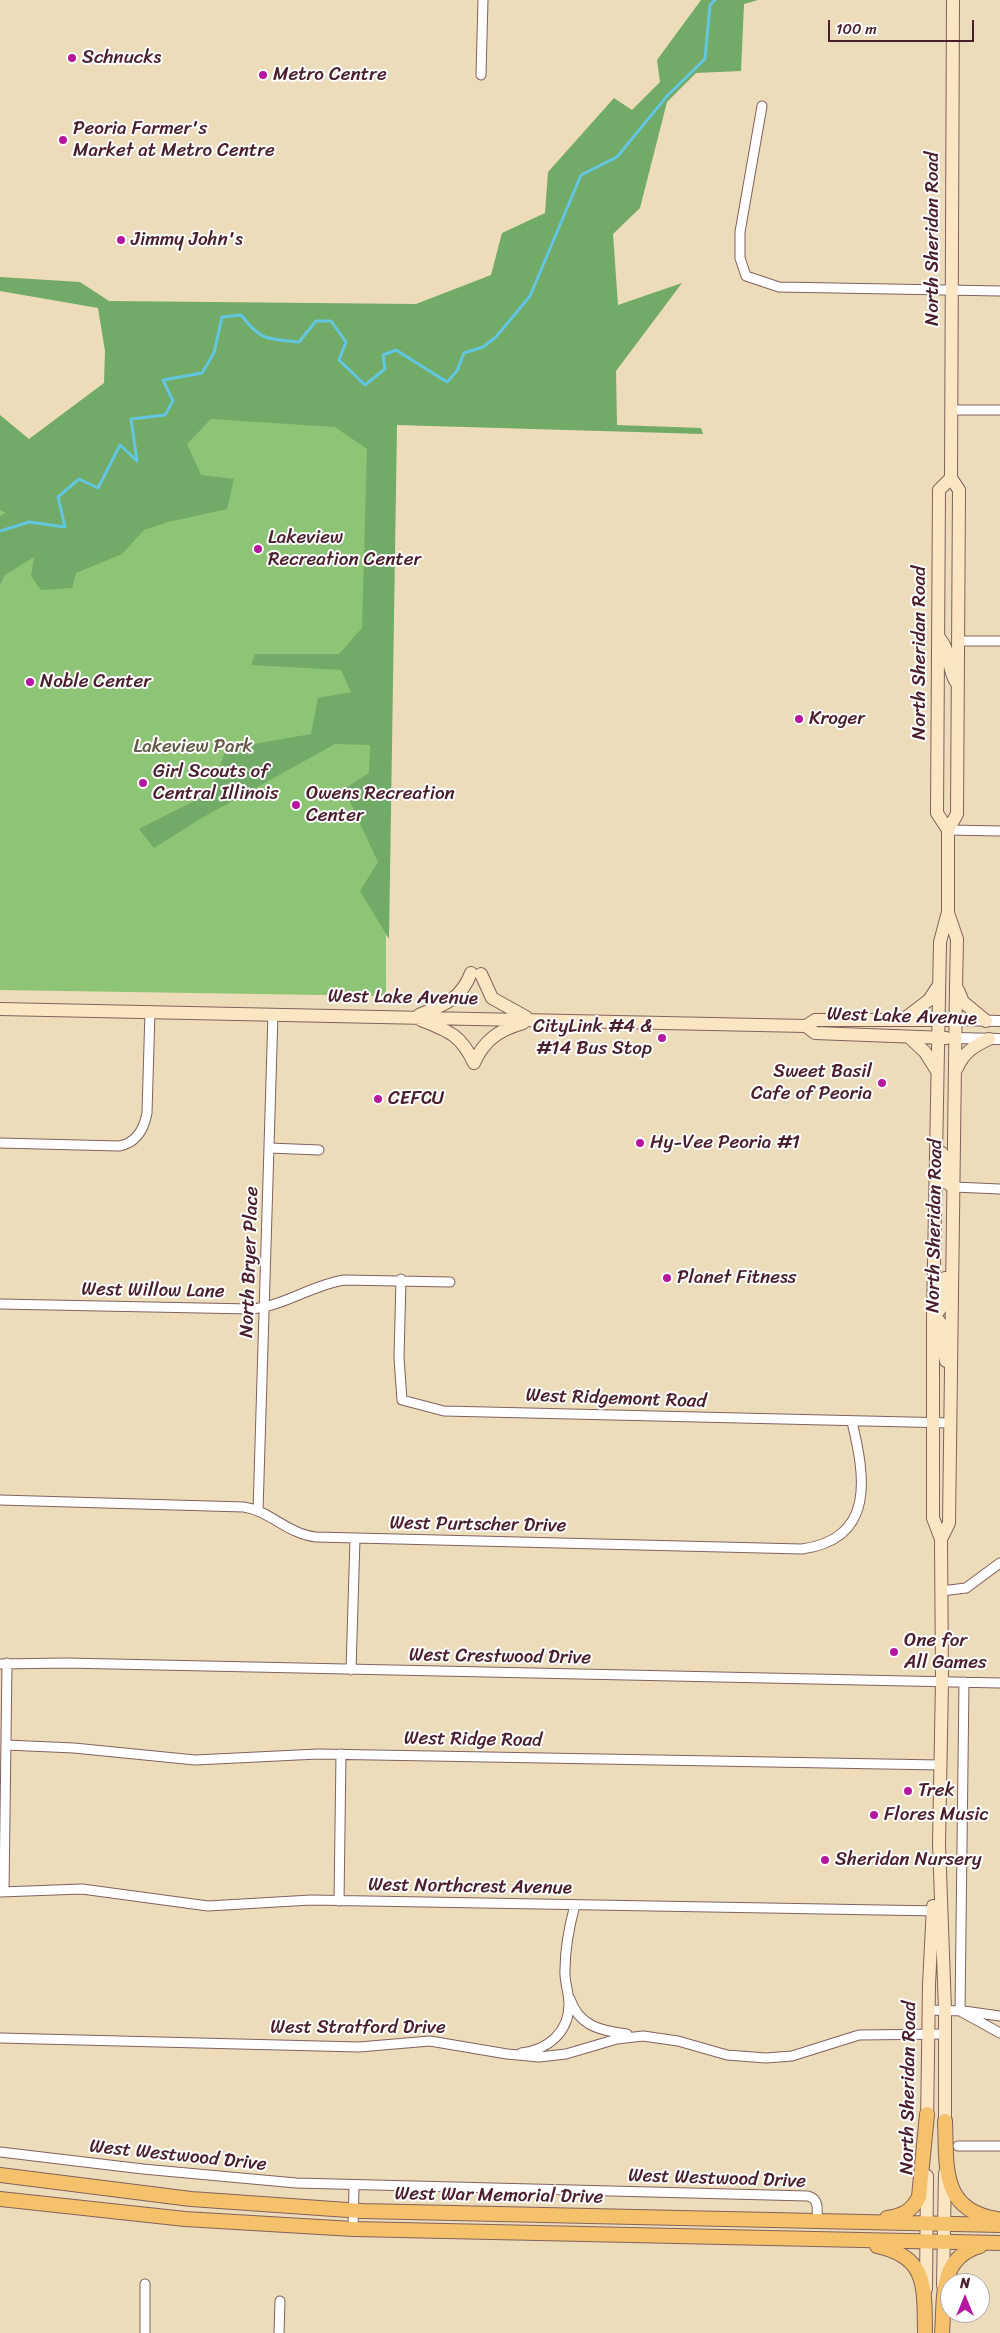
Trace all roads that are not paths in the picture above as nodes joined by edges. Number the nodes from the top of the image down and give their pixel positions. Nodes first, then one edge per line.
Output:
1 (483, 0) edge
2 (953, 0) edge
3 (481, 75) dead end
4 (762, 106) dead end
5 (952, 291) junction
6 (1000, 291) edge
7 (951, 410) junction
8 (1000, 410) edge
9 (951, 478) junction
10 (958, 599) junction
11 (940, 638) junction
12 (958, 640) junction
13 (1000, 641) edge
14 (957, 684) junction
15 (948, 830) junction
16 (1000, 831) edge
17 (948, 912) junction
18 (939, 985) junction
19 (956, 988) junction
20 (0, 1009) edge
21 (150, 1011) junction
22 (273, 1014) junction
23 (414, 1018) junction
24 (939, 1019) junction
25 (532, 1020) junction
26 (902, 1020) junction
27 (956, 1020) junction
28 (986, 1020) junction
29 (1000, 1021) edge
30 (806, 1026) junction
31 (909, 1037) junction
32 (939, 1038) junction
33 (956, 1038) junction
34 (994, 1039) edge
35 (938, 1072) junction
36 (956, 1073) junction
37 (0, 1143) edge
38 (936, 1144) junction
39 (270, 1148) junction
40 (320, 1150) dead end
41 (954, 1187) junction
42 (1000, 1189) edge
43 (954, 1248) junction
44 (401, 1280) junction
45 (450, 1282) dead end
46 (0, 1304) edge
47 (266, 1307) junction
48 (933, 1316) junction
49 (952, 1380) junction
50 (852, 1422) junction
51 (933, 1423) junction
52 (951, 1423) junction
53 (0, 1500) edge
54 (258, 1511) junction
55 (354, 1539) junction
56 (941, 1539) junction
57 (1000, 1562) edge
58 (941, 1591) junction
59 (4, 1664) edge
60 (351, 1670) junction
61 (942, 1681) junction
62 (964, 1682) junction
63 (1000, 1683) edge
64 (6, 1745) junction
65 (341, 1754) junction
66 (940, 1765) junction
67 (2, 1892) edge
68 (339, 1901) junction
69 (575, 1906) junction
70 (937, 1911) junction
71 (567, 1992) junction
72 (928, 2010) junction
73 (945, 2010) junction
74 (960, 2011) junction
75 (1000, 2016) edge
76 (928, 2033) junction
77 (1000, 2033) edge
78 (946, 2034) junction
79 (649, 2036) junction
80 (0, 2038) edge
81 (498, 2052) junction
82 (927, 2114) junction
83 (945, 2121) junction
84 (958, 2146) dead end
85 (1000, 2146) edge
86 (0, 2152) edge
87 (0, 2175) edge
88 (354, 2185) junction
89 (0, 2199) edge
90 (354, 2210) junction
91 (1000, 2220) edge
92 (817, 2222) junction
93 (926, 2224) junction
94 (945, 2224) junction
95 (1000, 2225) edge
96 (353, 2229) junction
97 (784, 2239) junction
98 (926, 2242) junction
99 (944, 2242) junction
100 (1000, 2243) edge
101 (145, 2284) dead end
102 (280, 2301) dead end
103 (926, 2332) edge
104 (145, 2333) edge
105 (279, 2333) edge
106 (942, 2333) edge

1 - 3 street
2 - 5 main road, North Sheridan Road
4 - 5 street
5 - 6 street
5 - 7 main road, North Sheridan Road
7 - 8 street
7 - 9 main road, North Sheridan Road
9 - 10 main road, North Sheridan Road
9 - 11 main road, North Sheridan Road
10 - 11 main road
10 - 12 main road, North Sheridan Road
11 - 14 main road
11 - 15 main road, North Sheridan Road
12 - 13 street
12 - 14 main road, North Sheridan Road
14 - 15 main road, North Sheridan Road
15 - 16 street
15 - 17 main road, North Sheridan Road
17 - 18 main road, North Sheridan Road
17 - 19 main road, North Sheridan Road
18 - 24 main road, North Sheridan Road
18 - 26 main road
19 - 27 main road, North Sheridan Road
19 - 28 main road
20 - 21 main road, West Lake Avenue
21 - 22 main road, West Lake Avenue
21 - 37 street
22 - 23 main road, West Lake Avenue
22 - 39 street, North Bryer Place
23 - 25 main road, West Lake Avenue
23 - 25 main road
23 - 25 main road
24 - 26 main road, West Lake Avenue
24 - 27 main road, West Lake Avenue
24 - 32 main road, North Sheridan Road
25 - 30 main road, West Lake Avenue
26 - 30 main road, West Lake Avenue
27 - 28 street, West Lake Avenue
27 - 33 main road, North Sheridan Road
28 - 29 street, West Lake Avenue
30 - 31 main road, West Lake Avenue
31 - 32 main road, West Lake Avenue
31 - 35 main road
32 - 33 main road, West Lake Avenue
32 - 35 main road, North Sheridan Road
33 - 34 street, West Lake Avenue
33 - 36 main road, North Sheridan Road
34 - 36 main road
35 - 38 main road, North Sheridan Road
36 - 41 main road, North Sheridan Road
38 - 41 main road
38 - 48 main road, North Sheridan Road
39 - 40 street
39 - 47 street, North Bryer Place
41 - 42 street
41 - 43 main road, North Sheridan Road
43 - 48 main road
43 - 49 main road, North Sheridan Road
44 - 45 street, West Willow Lane
44 - 47 street, West Willow Lane
44 - 50 street, West Ridgemont Road
46 - 47 street, West Willow Lane
47 - 54 street, North Bryer Place
48 - 49 main road
48 - 51 main road, North Sheridan Road
49 - 52 main road, North Sheridan Road
50 - 51 street, West Ridgemont Road
50 - 55 street, West Purtscher Drive
51 - 52 street, West Ridgemont Road
51 - 56 main road, North Sheridan Road
52 - 56 main road, North Sheridan Road
53 - 54 street, West Purtscher Drive
54 - 55 street, West Purtscher Drive
55 - 60 street
56 - 58 main road, North Sheridan Road
57 - 58 street
58 - 61 main road, North Sheridan Road
59 - 60 street, West Crestwood Drive
59 - 64 street
60 - 61 street, West Crestwood Drive
61 - 62 street, West Crestwood Drive
61 - 66 main road, North Sheridan Road
62 - 63 street, West Crestwood Drive
62 - 74 street
64 - 65 street, West Ridge Road
64 - 67 street
65 - 66 street, West Ridge Road
65 - 68 street
66 - 70 main road, North Sheridan Road
67 - 68 street, West Northcrest Avenue
68 - 69 street, West Northcrest Avenue
69 - 70 street, West Northcrest Avenue
69 - 71 street
70 - 72 main road, North Sheridan Road
70 - 73 main road, North Sheridan Road
71 - 79 street
71 - 81 street
72 - 73 street
72 - 76 main road, North Sheridan Road
73 - 74 street
73 - 78 main road, North Sheridan Road
74 - 75 street
74 - 77 street
76 - 78 street, West Stratford Drive
76 - 79 street, West Stratford Drive
76 - 82 main road, North Sheridan Road
78 - 83 main road, North Sheridan Road
79 - 81 street, West Stratford Drive
80 - 81 street, West Stratford Drive
82 - 92 highway
82 - 93 main road, North Sheridan Road
83 - 91 highway
83 - 94 main road, North Sheridan Road
84 - 85 street
86 - 88 street, West Westwood Drive
87 - 90 highway, West War Memorial Drive
88 - 90 street
88 - 92 street, West Westwood Drive
89 - 96 highway, West War Memorial Drive
90 - 92 highway, West War Memorial Drive
90 - 96 street
92 - 93 highway, West War Memorial Drive
93 - 94 highway, West War Memorial Drive
93 - 98 main road, North Sheridan Road
94 - 95 highway, West War Memorial Drive
94 - 99 main road, North Sheridan Road
96 - 97 highway, West War Memorial Drive
97 - 98 highway, West War Memorial Drive
97 - 103 highway
98 - 99 highway, West War Memorial Drive
98 - 103 main road, North Sheridan Road
99 - 100 highway, West War Memorial Drive
99 - 106 main road, North Sheridan Road
100 - 106 highway
101 - 104 street
102 - 105 street

